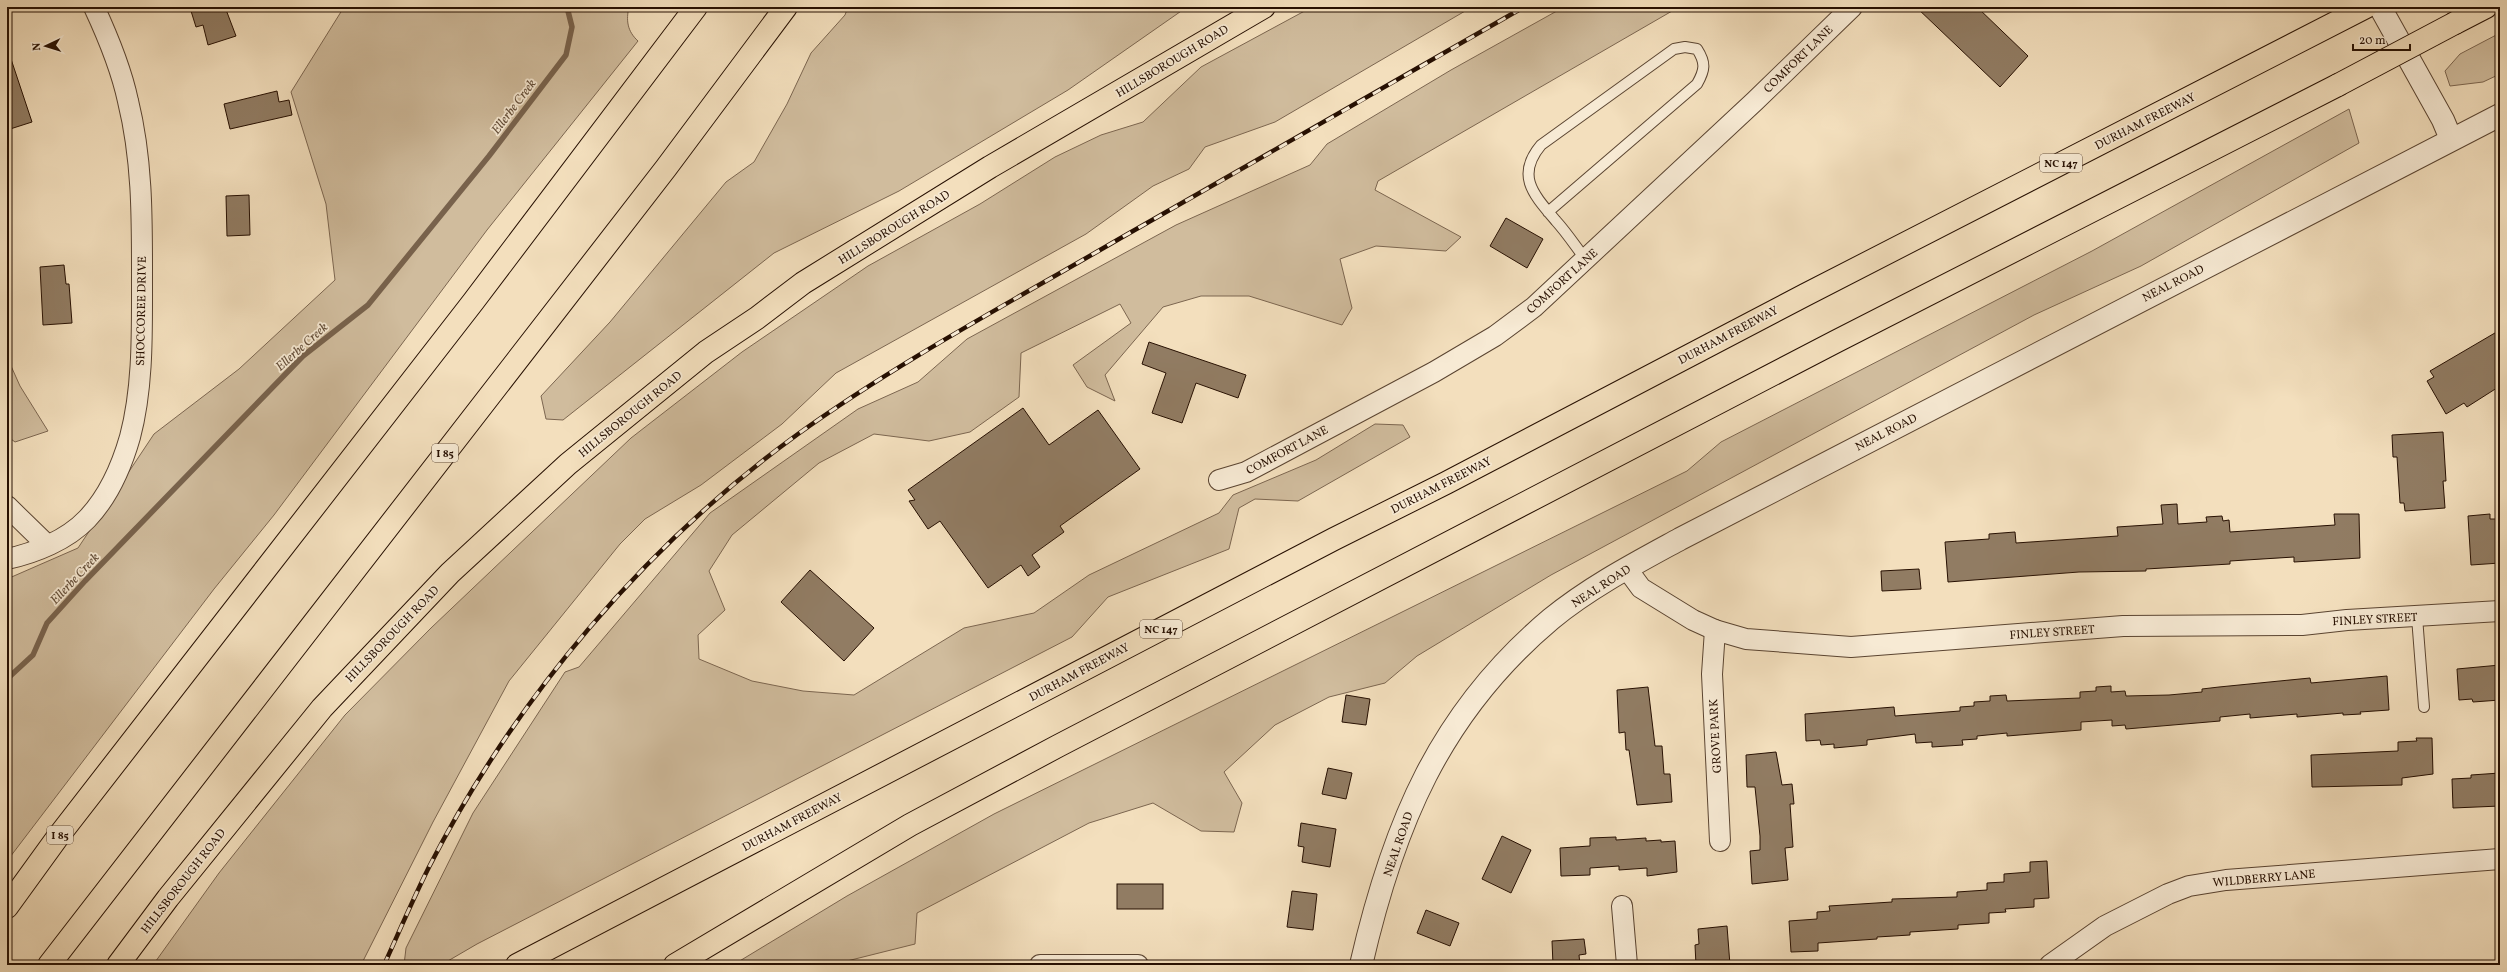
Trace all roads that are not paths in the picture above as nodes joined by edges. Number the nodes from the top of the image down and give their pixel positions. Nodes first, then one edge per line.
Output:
1 (94, 7) edge
2 (696, 7) edge
3 (786, 7) edge
4 (1264, 7) edge
5 (1852, 7) edge
6 (2366, 7) edge
7 (2380, 7) edge
8 (2486, 7) edge
9 (2500, 115) edge
10 (2451, 139) junction
11 (1548, 212) junction
12 (1586, 260) junction
13 (1219, 480) dead end
14 (7, 506) edge
15 (48, 546) junction
16 (7, 559) edge
17 (1627, 569) junction
18 (2500, 611) edge
19 (2418, 617) junction
20 (1716, 630) junction
21 (2424, 707) dead end
22 (1720, 841) dead end
23 (2500, 859) edge
24 (1622, 906) dead end
25 (7, 908) edge
26 (49, 965) edge
27 (118, 965) edge
28 (518, 965) edge
29 (675, 965) edge
30 (1040, 965) edge
31 (1138, 965) edge
32 (1361, 965) edge
33 (1628, 965) edge
34 (2050, 965) edge

1 - 15 street, SHOCCOREE DRIVE
2 - 25 main road, I 85
3 - 26 main road, I 85
4 - 27 main road, HILLSBOROUGH ROAD
5 - 12 street, COMFORT LANE
6 - 28 main road, DURHAM FREEWAY / NC 147
7 - 10 street
8 - 29 main road, bridge
9 - 10 street, NEAL ROAD
10 - 17 street, NEAL ROAD
11 - 11 lane
11 - 12 lane
12 - 13 street, COMFORT LANE
14 - 15 street
15 - 16 street, SHOCCOREE DRIVE
17 - 20 street, FINLEY STREET
17 - 32 street, NEAL ROAD
18 - 19 street, FINLEY STREET
19 - 20 street, FINLEY STREET
19 - 21 lane
20 - 22 street, GROVE PARK
23 - 34 street, WILDBERRY LANE
24 - 33 street
30 - 31 street

